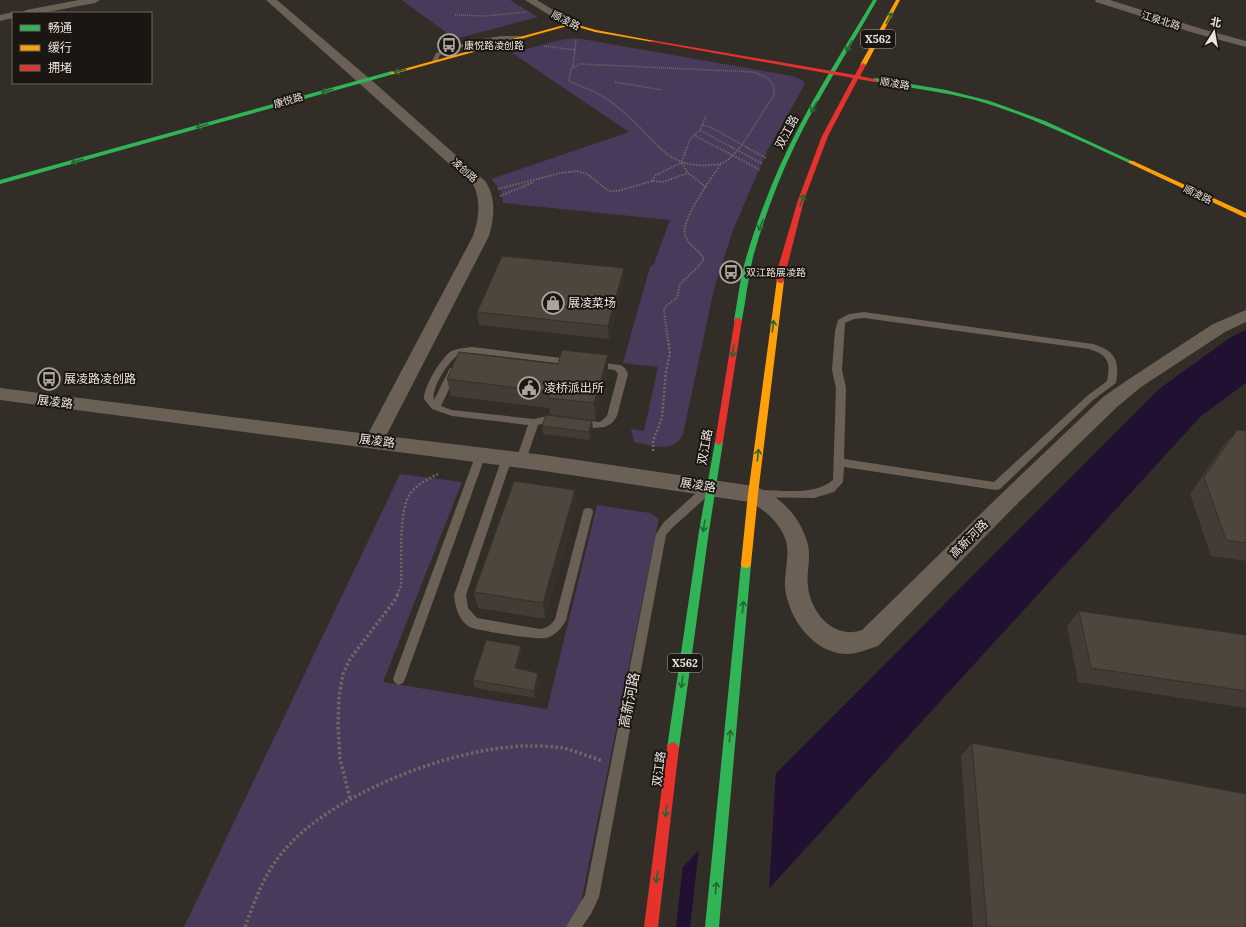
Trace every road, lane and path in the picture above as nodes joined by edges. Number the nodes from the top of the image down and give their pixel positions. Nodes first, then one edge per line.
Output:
1 (95, 0) edge
2 (271, 0) edge
3 (530, 0) edge
4 (875, 0) edge
5 (898, 0) edge
6 (1100, 0) edge
7 (31, 12) edge
8 (529, 12) dead end
9 (455, 14) dead end
10 (12, 16) edge
11 (0, 18) edge
12 (571, 24) junction
13 (582, 28) junction
14 (576, 37) dead end
15 (1246, 44) edge
16 (543, 46) dead end
17 (575, 50) junction
18 (573, 67) junction
19 (833, 73) junction
20 (858, 77) junction
21 (615, 82) dead end
22 (369, 84) junction
23 (662, 90) dead end
24 (313, 105) dead end
25 (706, 116) dead end
26 (703, 125) junction
27 (700, 130) junction
28 (694, 135) junction
29 (742, 145) junction
30 (738, 150) junction
31 (733, 156) junction
32 (766, 158) dead end
33 (681, 163) junction
34 (721, 164) junction
35 (763, 164) dead end
36 (760, 170) dead end
37 (688, 173) junction
38 (543, 179) junction
39 (652, 180) junction
40 (0, 182) edge
41 (706, 187) junction
42 (497, 190) dead end
43 (500, 196) dead end
44 (1246, 216) edge
45 (1246, 315) edge
46 (458, 364) edge
47 (0, 394) edge
48 (436, 407) junction
49 (534, 422) junction
50 (374, 441) junction
51 (653, 451) dead end
52 (481, 454) junction
53 (514, 459) junction
54 (838, 462) junction
55 (438, 474) dead end
56 (710, 487) junction
57 (753, 494) junction
58 (588, 512) dead end
59 (398, 679) dead end
60 (617, 766) junction
61 (350, 798) junction
62 (245, 927) edge
63 (573, 927) edge
64 (650, 927) edge
65 (712, 927) edge

1 - 7 street
2 - 22 street, 凌创路
3 - 12 street, 顺凌路
4 -> 19 main road, 双江路 / X562
20 -> 5 main road, X562
6 - 15 street, 江泉北路
8 - 9 path
10 - 11 street
12 - 13 main road, 顺凌路
12 -> 22 main road, 康悦路
13 - 19 main road, 顺凌路
13 - 22 main road, 康悦路
14 - 17 path
16 - 17 path
17 - 18 path
18 - 29 path
18 - 33 path
19 - 20 main road, 顺凌路
19 -> 56 main road, 双江路 / X562
20 - 44 main road, 顺凌路
57 -> 20 main road, X562
21 - 23 path
22 - 24 main road, 康悦路
22 -> 40 main road, 康悦路
22 - 50 street, 凌创路
25 - 26 path
26 - 27 path
26 - 29 path
27 - 28 path
27 - 30 path
28 - 31 path
28 - 33 path
29 - 30 path
29 - 32 path
30 - 31 path
30 - 35 path
31 - 34 path
31 - 36 path
33 - 34 path
33 - 37 path
33 - 39 path
34 - 41 path
37 - 39 path
37 - 41 path
38 - 39 path
38 - 42 path
38 - 43 path
41 - 51 path
45 - 57 street, 高新河路
46 - 48 lane
47 - 50 street, 展凌路
48 - 49 lane
48 - 49 lane
49 - 53 lane
50 - 52 street, 展凌路
52 - 53 street, 展凌路
52 - 59 lane
53 - 56 street, 展凌路
53 - 58 lane
54 - 54 lane
54 - 57 lane
55 - 61 path
56 - 57 street, 展凌路
56 - 60 lane, 高新河路
56 -> 64 main road, 双江路 / X562
65 -> 57 main road, X562
60 - 61 path
60 - 63 lane, 高新河路
61 - 62 path

